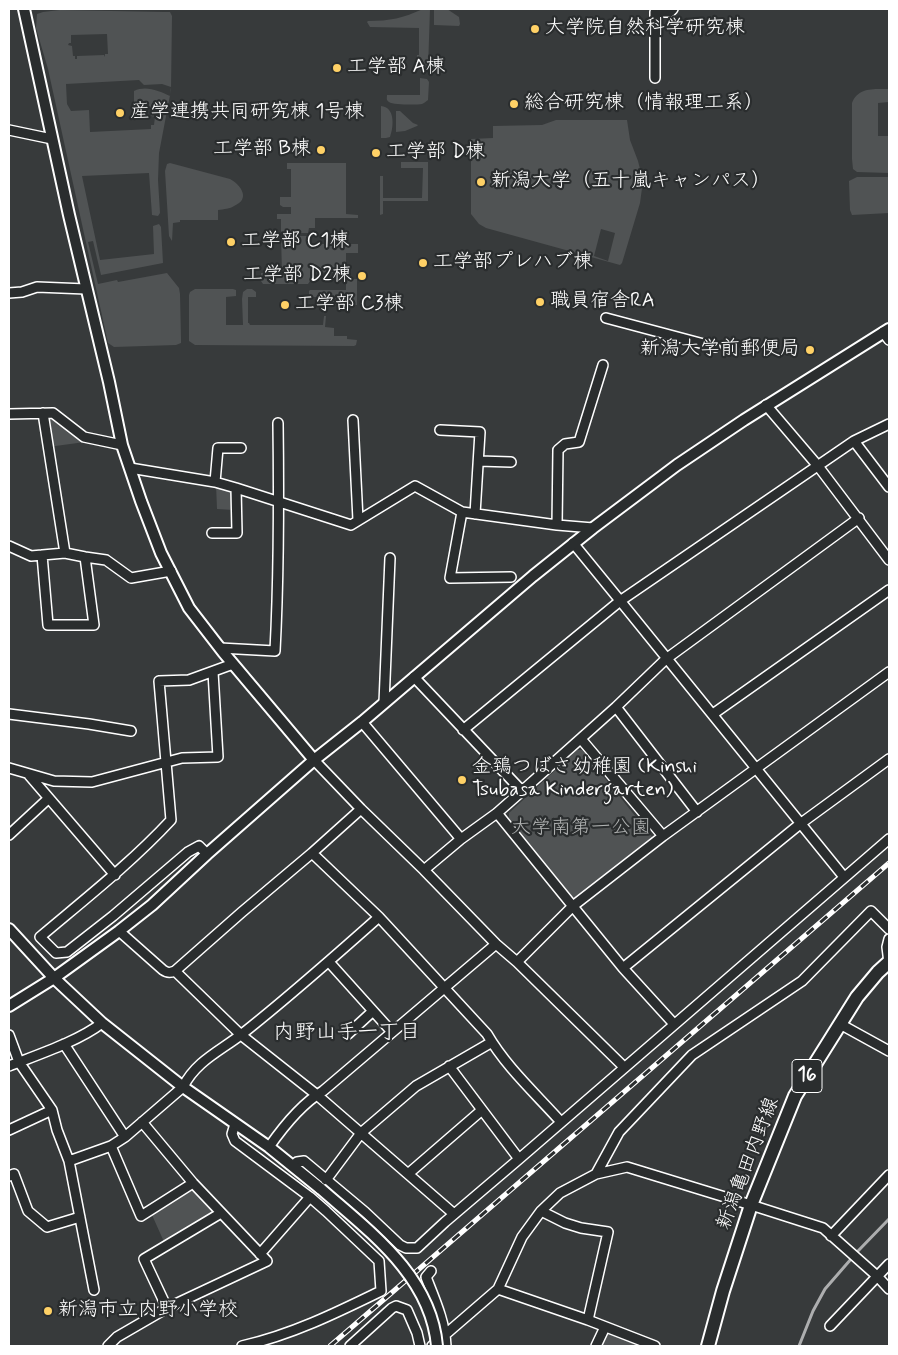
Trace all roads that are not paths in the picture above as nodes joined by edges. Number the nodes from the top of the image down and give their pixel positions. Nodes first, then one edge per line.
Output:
1 (24, 9) edge
2 (674, 9) edge
3 (655, 78) dead end
4 (9, 130) edge
5 (52, 139) junction
6 (86, 289) junction
7 (9, 293) edge
8 (606, 318) dead end
9 (887, 334) edge
10 (715, 347) dead end
11 (603, 365) dead end
12 (766, 405) junction
13 (44, 413) junction
14 (9, 414) edge
15 (353, 420) dead end
16 (278, 423) dead end
17 (889, 424) edge
18 (440, 430) dead end
19 (854, 441) junction
20 (122, 445) junction
21 (241, 448) dead end
22 (479, 461) junction
23 (511, 462) dead end
24 (818, 466) junction
25 (130, 468) junction
26 (215, 482) junction
27 (889, 487) edge
28 (236, 488) junction
29 (279, 502) junction
30 (462, 512) junction
31 (475, 514) junction
32 (859, 518) junction
33 (358, 520) junction
34 (557, 525) junction
35 (593, 528) junction
36 (212, 533) dead end
37 (572, 543) junction
38 (9, 546) edge
39 (65, 553) junction
40 (42, 555) junction
41 (85, 557) junction
42 (390, 558) dead end
43 (889, 560) edge
44 (171, 571) junction
45 (511, 577) dead end
46 (888, 595) edge
47 (620, 601) junction
48 (220, 648) junction
49 (666, 659) junction
50 (234, 664) junction
51 (212, 672) junction
52 (889, 672) edge
53 (414, 678) junction
54 (384, 702) junction
55 (616, 707) junction
56 (9, 714) edge
57 (713, 714) junction
58 (362, 722) junction
59 (463, 730) junction
60 (131, 731) dead end
61 (581, 738) junction
62 (889, 759) edge
63 (314, 760) junction
64 (167, 762) junction
65 (9, 768) edge
66 (757, 769) junction
67 (28, 774) junction
68 (522, 792) junction
69 (49, 798) junction
70 (361, 809) junction
71 (696, 812) junction
72 (497, 813) junction
73 (800, 824) junction
74 (9, 835) edge
75 (663, 836) junction
76 (461, 839) junction
77 (889, 839) edge
78 (208, 854) junction
79 (312, 854) junction
80 (424, 870) junction
81 (115, 875) junction
82 (844, 877) junction
83 (573, 906) junction
84 (379, 917) junction
85 (9, 929) edge
86 (889, 929) edge
87 (119, 931) junction
88 (889, 939) edge
89 (496, 944) junction
90 (328, 962) junction
91 (517, 962) junction
92 (889, 963) edge
93 (623, 968) junction
94 (175, 971) junction
95 (54, 978) junction
96 (444, 988) junction
97 (9, 1006) edge
98 (373, 1011) junction
99 (102, 1023) junction
100 (674, 1024) junction
101 (840, 1024) junction
102 (392, 1032) junction
103 (348, 1034) dead end
104 (9, 1035) edge
105 (241, 1035) junction
106 (492, 1042) junction
107 (64, 1044) junction
108 (889, 1051) edge
109 (19, 1062) junction
110 (9, 1066) edge
111 (450, 1066) junction
112 (624, 1067) junction
113 (183, 1087) junction
114 (317, 1095) junction
115 (52, 1110) junction
116 (482, 1110) junction
117 (142, 1122) junction
118 (561, 1122) junction
119 (234, 1124) junction
120 (9, 1130) edge
121 (361, 1133) junction
122 (125, 1137) junction
123 (111, 1146) junction
124 (269, 1147) junction
125 (519, 1159) junction
126 (70, 1161) junction
127 (408, 1174) junction
128 (596, 1174) junction
129 (889, 1175) edge
130 (9, 1176) edge
131 (193, 1183) junction
132 (324, 1184) junction
133 (310, 1197) junction
134 (751, 1205) junction
135 (541, 1211) junction
136 (221, 1212) junction
137 (454, 1214) junction
138 (80, 1217) junction
139 (831, 1236) junction
140 (260, 1254) junction
141 (889, 1264) edge
142 (431, 1271) dead end
143 (878, 1276) junction
144 (498, 1289) junction
145 (889, 1289) edge
146 (94, 1290) dead end
147 (167, 1308) junction
148 (588, 1320) junction
149 (830, 1326) dead end
150 (605, 1327) junction
151 (446, 1335) junction
152 (108, 1346) edge
153 (242, 1346) edge
154 (350, 1346) edge
155 (420, 1346) edge
156 (432, 1346) edge
157 (438, 1346) edge
158 (446, 1346) edge
159 (596, 1346) edge
160 (655, 1346) edge
161 (708, 1346) edge

1 - 5 street
2 - 3 street
4 - 5 street
5 - 6 street
6 - 7 street
6 - 20 street
8 - 10 street
9 - 12 street
11 - 34 street
12 - 24 street
12 - 35 street
13 - 14 street
13 - 20 street
13 - 39 street
15 - 33 street
16 - 29 street
17 - 19 street
18 - 22 street
19 - 24 street
19 - 27 street
20 - 25 street
21 - 26 street
22 - 23 street
22 - 31 street
24 - 32 street
24 - 47 street
25 - 26 street
25 - 44 street
26 - 28 street
28 - 29 street
28 - 36 street
29 - 33 street
29 - 48 street
30 - 31 street
30 - 33 street
30 - 45 street
31 - 34 street
32 - 43 street
32 - 49 street
34 - 35 street
35 - 37 street
37 - 47 street
37 - 53 street
38 - 40 street
39 - 40 street
39 - 41 street
40 - 41 street
41 - 44 street
42 - 54 street
44 - 48 street
46 - 57 street
47 - 49 street
47 - 59 street
48 - 50 street
49 - 55 street
49 - 57 street
50 - 51 street
50 - 63 street
51 - 64 street
51 - 64 street
52 - 66 street
53 - 54 street
53 - 59 street
54 - 58 street
55 - 61 street
55 - 71 street
56 - 60 street
57 - 66 street
58 - 63 street
58 - 76 street
59 - 68 street
61 - 68 street
61 - 75 street
62 - 73 street
63 - 70 street
63 - 78 street
64 - 67 street
64 - 81 street
65 - 67 street
66 - 71 street
66 - 73 street
67 - 69 street
68 - 72 street
69 - 74 street
69 - 81 street
70 - 79 street
70 - 80 street
71 - 75 street
72 - 76 street
72 - 83 street
73 - 82 street
73 - 93 street
75 - 83 street
76 - 80 street
77 - 82 street
78 - 81 street
78 - 87 street
79 - 84 street
79 - 94 street
80 - 89 street
82 - 100 street
83 - 91 street
83 - 93 street
84 - 90 street
84 - 96 street
85 - 95 street
86 - 128 street
87 - 94 street
87 - 95 street
88 - 92 street
89 - 91 street
89 - 96 street
90 - 98 street
90 - 105 street
91 - 112 street
92 - 101 main road, 新潟亀田内野線 / 16
93 - 100 street
94 - 105 street
95 - 97 street
95 - 99 street
96 - 102 street
96 - 106 street
98 - 102 street
98 - 103 street
99 - 107 street
99 - 113 street
100 - 112 street
101 - 108 street
101 - 134 main road, 新潟亀田内野線 / 16
102 - 114 street
104 - 109 street
105 - 113 street
105 - 114 street
106 - 111 street
106 - 118 street
107 - 109 street
107 - 122 street
109 - 110 street
109 - 115 street
111 - 116 street
111 - 121 street
112 - 118 street
113 - 117 street
113 - 119 street
114 - 121 street
114 - 124 street
115 - 120 street
115 - 126 street
116 - 125 street
116 - 127 street
117 - 122 street
117 - 131 street
118 - 125 street
119 - 124 street
119 - 133 street
121 - 127 street
121 - 132 street
122 - 123 street
123 - 126 street
123 - 131 street
124 - 132 street
125 - 137 street
126 - 138 street
127 - 137 street
128 - 134 street
128 - 135 street
129 - 139 street
130 - 138 street
131 - 136 street
132 - 137 street
132 - 157 street, bridge
133 - 140 street
133 - 153 street
134 - 139 street
134 - 161 main road, 新潟亀田内野線 / 16
135 - 144 street
135 - 148 street
136 - 140 street
136 - 147 street
138 - 146 street
139 - 143 street
140 - 147 street
141 - 143 street
142 - 151 street
143 - 145 street
143 - 149 street
144 - 148 street
144 - 151 street
147 - 152 street
148 - 150 street
150 - 159 street
150 - 160 street
151 - 156 street
151 - 158 street
154 - 155 street

